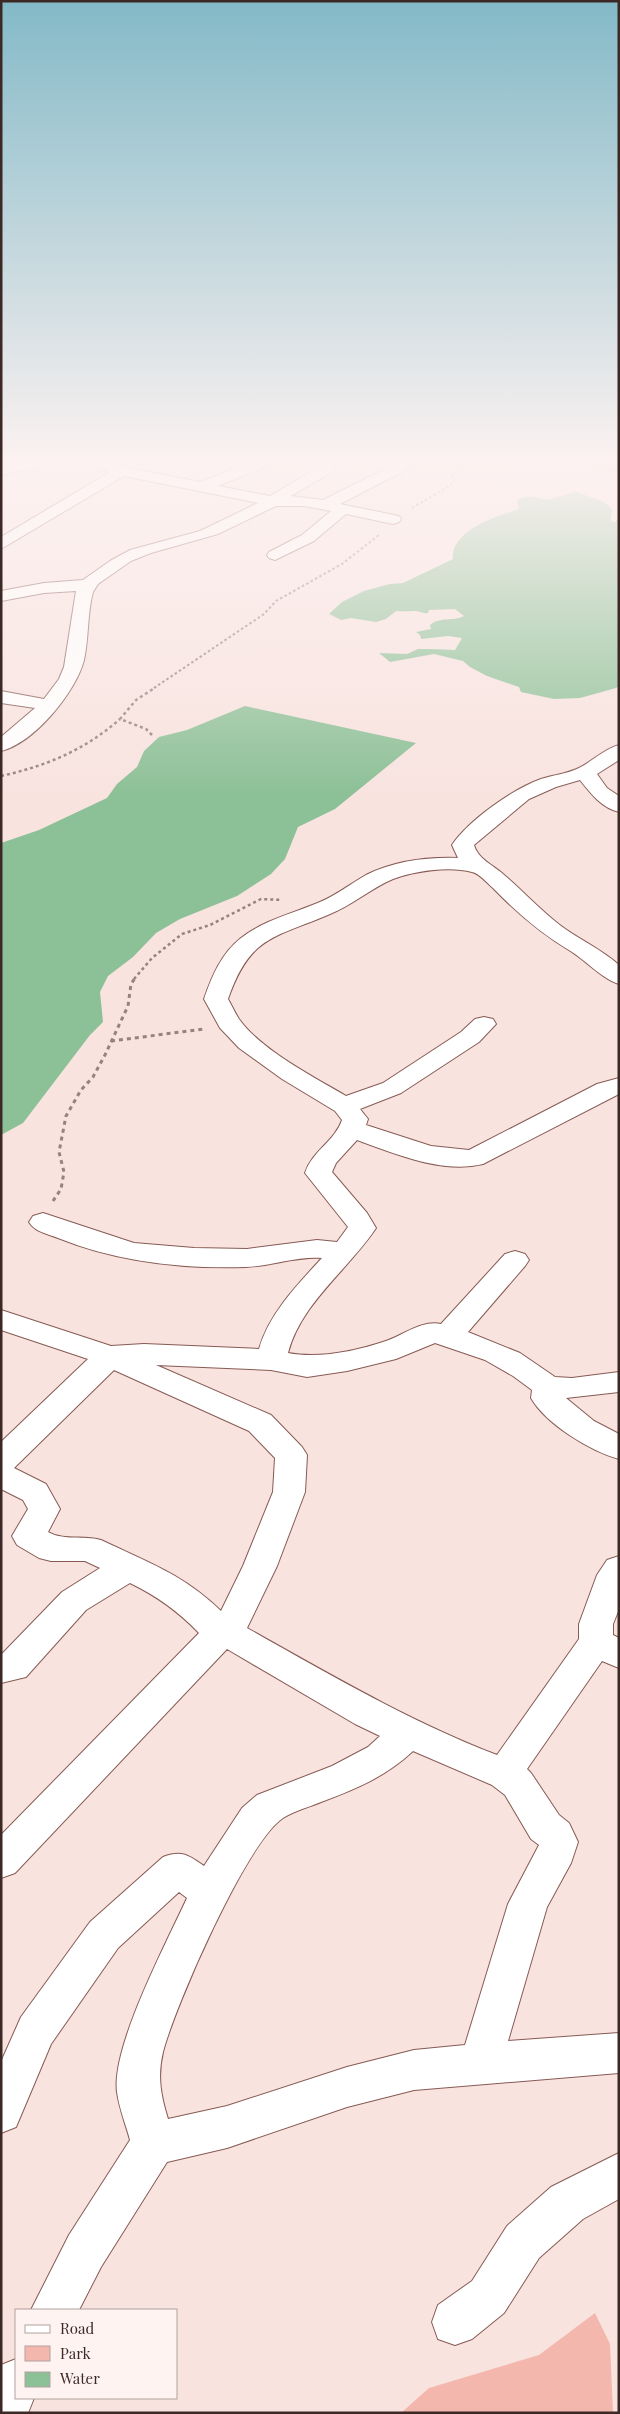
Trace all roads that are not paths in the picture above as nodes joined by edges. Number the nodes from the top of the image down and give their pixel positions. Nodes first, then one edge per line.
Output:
1 (105, 572) edge
2 (88, 585) junction
3 (1, 596) edge
4 (1, 696) edge
5 (48, 706) junction
6 (10, 732) edge
7 (1, 745) edge
8 (614, 761) edge
9 (586, 773) junction
10 (619, 806) edge
11 (480, 866) junction
12 (619, 977) edge
13 (484, 1024) dead end
14 (619, 1086) edge
15 (347, 1118) junction
16 (43, 1222) road end
17 (344, 1251) junction
18 (515, 1260) dead end
19 (1, 1320) edge
20 (448, 1336) junction
21 (110, 1356) junction
22 (271, 1360) junction
23 (619, 1382) edge
24 (548, 1387) junction
25 (619, 1448) edge
26 (1, 1461) edge
27 (1, 1475) edge
28 (127, 1568) junction
29 (619, 1570) edge
30 (222, 1630) junction
31 (607, 1648) edge
32 (1, 1669) edge
33 (409, 1733) junction
34 (505, 1774) junction
35 (1, 1861) edge
36 (210, 1892) junction
37 (619, 2054) edge
38 (481, 2063) junction
39 (1, 2112) edge
40 (153, 2144) junction
41 (619, 2175) edge
42 (55, 2309) edge
43 (455, 2322) dead end
44 (15, 2386) edge
45 (4, 2413) edge

1 - 2 street
2 - 3 street
2 - 5 street
4 - 5 street
5 - 6 street
6 - 7 street
8 - 9 street
9 - 10 street
9 - 11 street
11 - 12 street
11 - 15 street
13 - 15 street
14 - 15 street
15 - 17 street
16 - 17 street
17 - 22 street
18 - 20 street
19 - 21 street
20 - 22 street
20 - 24 street
21 - 22 street
21 - 26 street
21 - 30 street
23 - 24 street
24 - 25 street
27 - 28 street
28 - 30 street
28 - 32 street
29 - 31 street
30 - 33 street
30 - 35 street
31 - 34 street
33 - 34 street
33 - 36 street
34 - 38 street
36 - 39 street
36 - 40 street
37 - 38 street
38 - 40 street
40 - 42 street
41 - 43 street
44 - 45 street

